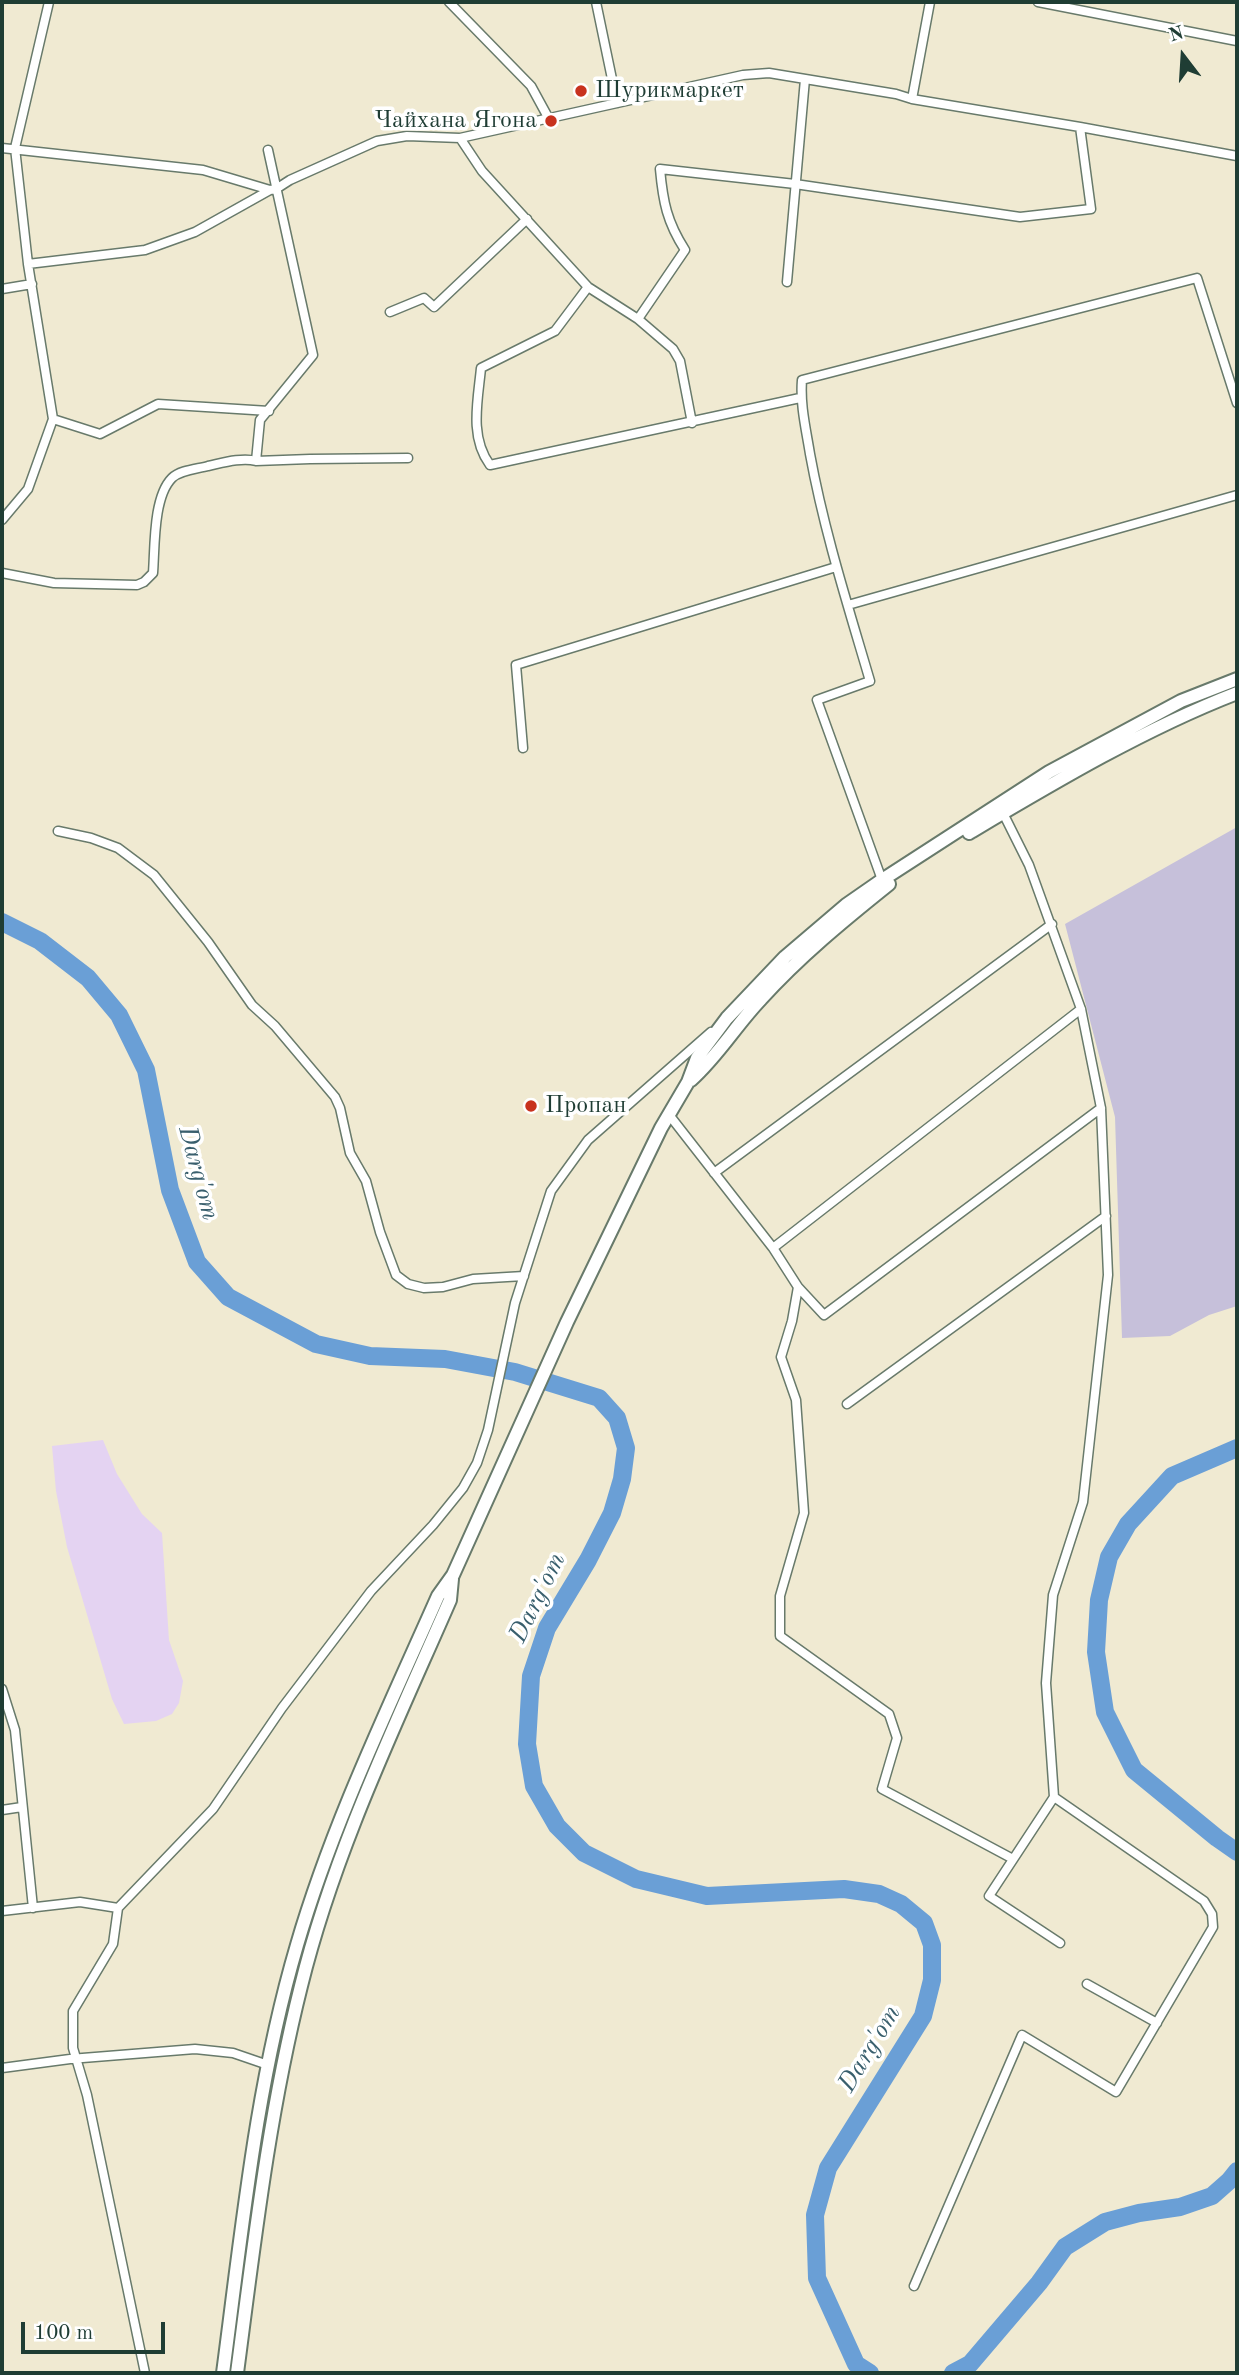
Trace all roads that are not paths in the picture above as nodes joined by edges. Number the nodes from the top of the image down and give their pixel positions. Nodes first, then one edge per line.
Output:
1 (49, 2) edge
2 (449, 2) edge
3 (596, 2) edge
4 (930, 2) edge
5 (1038, 2) edge
6 (1237, 41) edge
7 (805, 79) junction
8 (912, 99) junction
9 (617, 103) junction
10 (549, 119) junction
11 (1080, 127) junction
12 (460, 138) junction
13 (2, 148) edge
14 (15, 148) junction
15 (268, 150) dead end
16 (1237, 156) edge
17 (795, 184) junction
18 (273, 189) junction
19 (527, 219) junction
20 (28, 264) junction
21 (787, 282) dead end
22 (32, 284) junction
23 (588, 287) junction
24 (2, 289) edge
25 (390, 312) dead end
26 (638, 319) junction
27 (800, 398) junction
28 (1237, 403) edge
29 (269, 411) junction
30 (53, 419) junction
31 (692, 423) junction
32 (408, 458) dead end
33 (256, 461) junction
34 (1237, 495) edge
35 (2, 520) edge
36 (836, 568) junction
37 (2, 573) edge
38 (848, 605) junction
39 (1237, 679) edge
40 (1237, 693) edge
41 (1210, 696) junction
42 (523, 748) dead end
43 (1003, 813) junction
44 (58, 831) dead end
45 (883, 880) junction
46 (1052, 924) junction
47 (1080, 1009) junction
48 (727, 1018) junction
49 (688, 1083) junction
50 (1101, 1108) junction
51 (670, 1116) junction
52 (714, 1173) junction
53 (1106, 1216) junction
54 (773, 1248) junction
55 (524, 1276) junction
56 (798, 1287) junction
57 (847, 1404) dead end
58 (453, 1575) junction
59 (2, 1689) edge
60 (1054, 1797) junction
61 (22, 1807) junction
62 (2, 1810) edge
63 (1013, 1859) junction
64 (33, 1908) junction
65 (118, 1908) junction
66 (2, 1911) edge
67 (1060, 1943) dead end
68 (1087, 1984) dead end
69 (1157, 2023) junction
70 (78, 2059) junction
71 (268, 2065) junction
72 (2, 2068) edge
73 (235, 2280) junction
74 (249, 2282) junction
75 (914, 2286) dead end
76 (145, 2373) edge
77 (223, 2373) edge
78 (237, 2373) edge

1 - 14 street
2 - 10 street
3 - 9 street
4 - 8 street
5 - 6 street
7 - 8 street
7 - 9 street
7 - 17 street
8 - 11 street
9 - 10 street
10 - 12 street
11 - 16 street
11 - 17 street
12 - 18 street
12 - 19 street
13 - 14 street
14 - 18 street
14 - 20 street
15 - 18 street
17 - 21 street
17 - 26 street
18 - 20 street
18 - 29 street
19 - 23 street
19 - 25 street
20 - 22 street
22 - 24 street
22 - 30 street
23 - 26 street
23 - 31 street
26 - 31 street
27 - 28 street
27 - 31 street
27 - 36 street
29 - 30 street
29 - 33 street
30 - 35 street
32 - 33 street
33 - 37 street
34 - 38 street
36 - 38 street
36 - 42 street
38 - 45 street
39 - 41 main road
40 - 41 main road
41 - 43 main road
41 - 45 main road
43 - 46 street
43 - 49 main road
44 - 55 street
45 - 48 main road
46 - 47 street
46 - 52 street
47 - 50 street
47 - 54 street
48 - 49 main road
48 - 55 street
49 - 51 main road
50 - 53 street
50 - 56 street
51 - 52 street
51 - 58 main road
52 - 54 street
53 - 57 street
53 - 60 street
54 - 56 street
55 - 65 street
56 - 63 street
58 - 71 main road
58 - 74 main road
59 - 61 street
60 - 63 street
60 - 69 street
61 - 62 street
61 - 64 street
63 - 67 street
64 - 65 street
64 - 66 street
65 - 70 street
68 - 69 street
69 - 75 street
70 - 71 street
70 - 72 street
70 - 76 street
71 - 73 main road
73 - 74 main road
73 - 77 main road
74 - 78 main road

